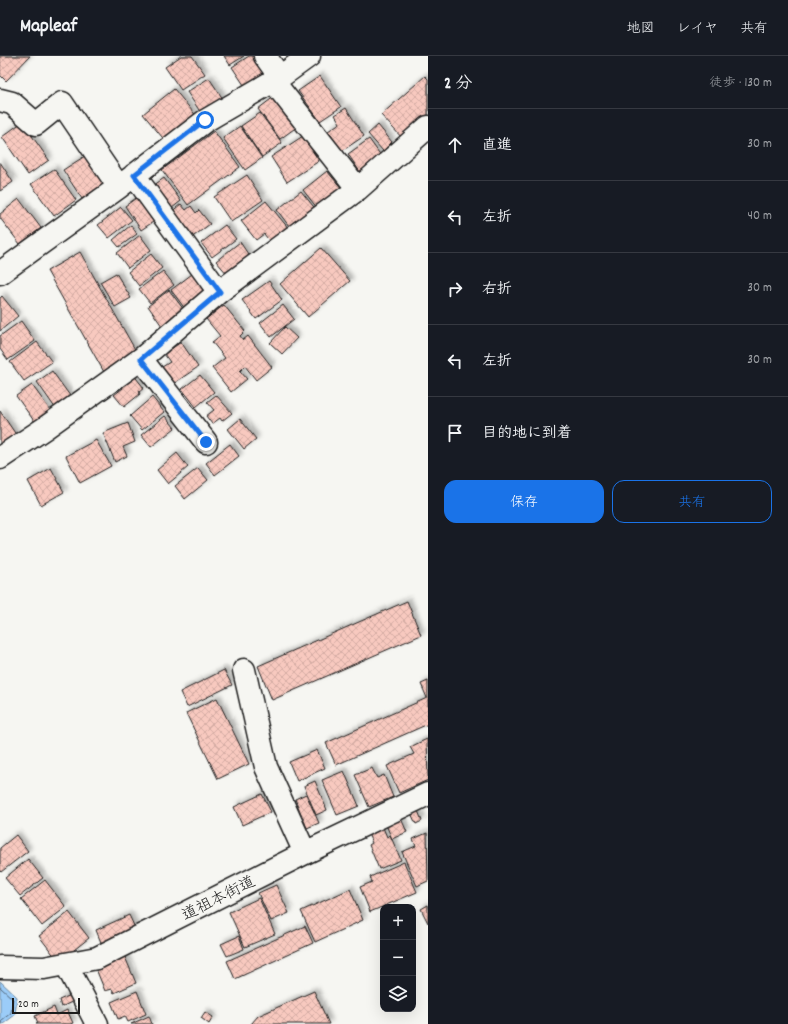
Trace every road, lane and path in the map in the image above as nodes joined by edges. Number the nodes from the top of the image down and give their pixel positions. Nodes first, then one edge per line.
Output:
1 (265, 56) edge
2 (310, 56) edge
3 (276, 79) junction
4 (0, 100) edge
5 (428, 127) edge
6 (126, 181) junction
7 (358, 189) junction
8 (0, 273) edge
9 (220, 292) junction
10 (141, 359) junction
11 (206, 442) dead end
12 (0, 458) edge
13 (244, 670) dead end
14 (428, 794) edge
15 (305, 853) junction
16 (66, 964) junction
17 (0, 967) edge
18 (97, 1024) edge

1 - 3 street
2 - 3 street
3 - 6 street
3 - 7 street
4 - 6 street
5 - 7 street
6 - 8 street
6 - 9 street
7 - 9 street
9 - 10 street
10 - 11 street
10 - 12 street
13 - 15 street
14 - 15 street, 道祖本街道
15 - 16 street, 道祖本街道
16 - 17 street, 道祖本街道
16 - 18 street

